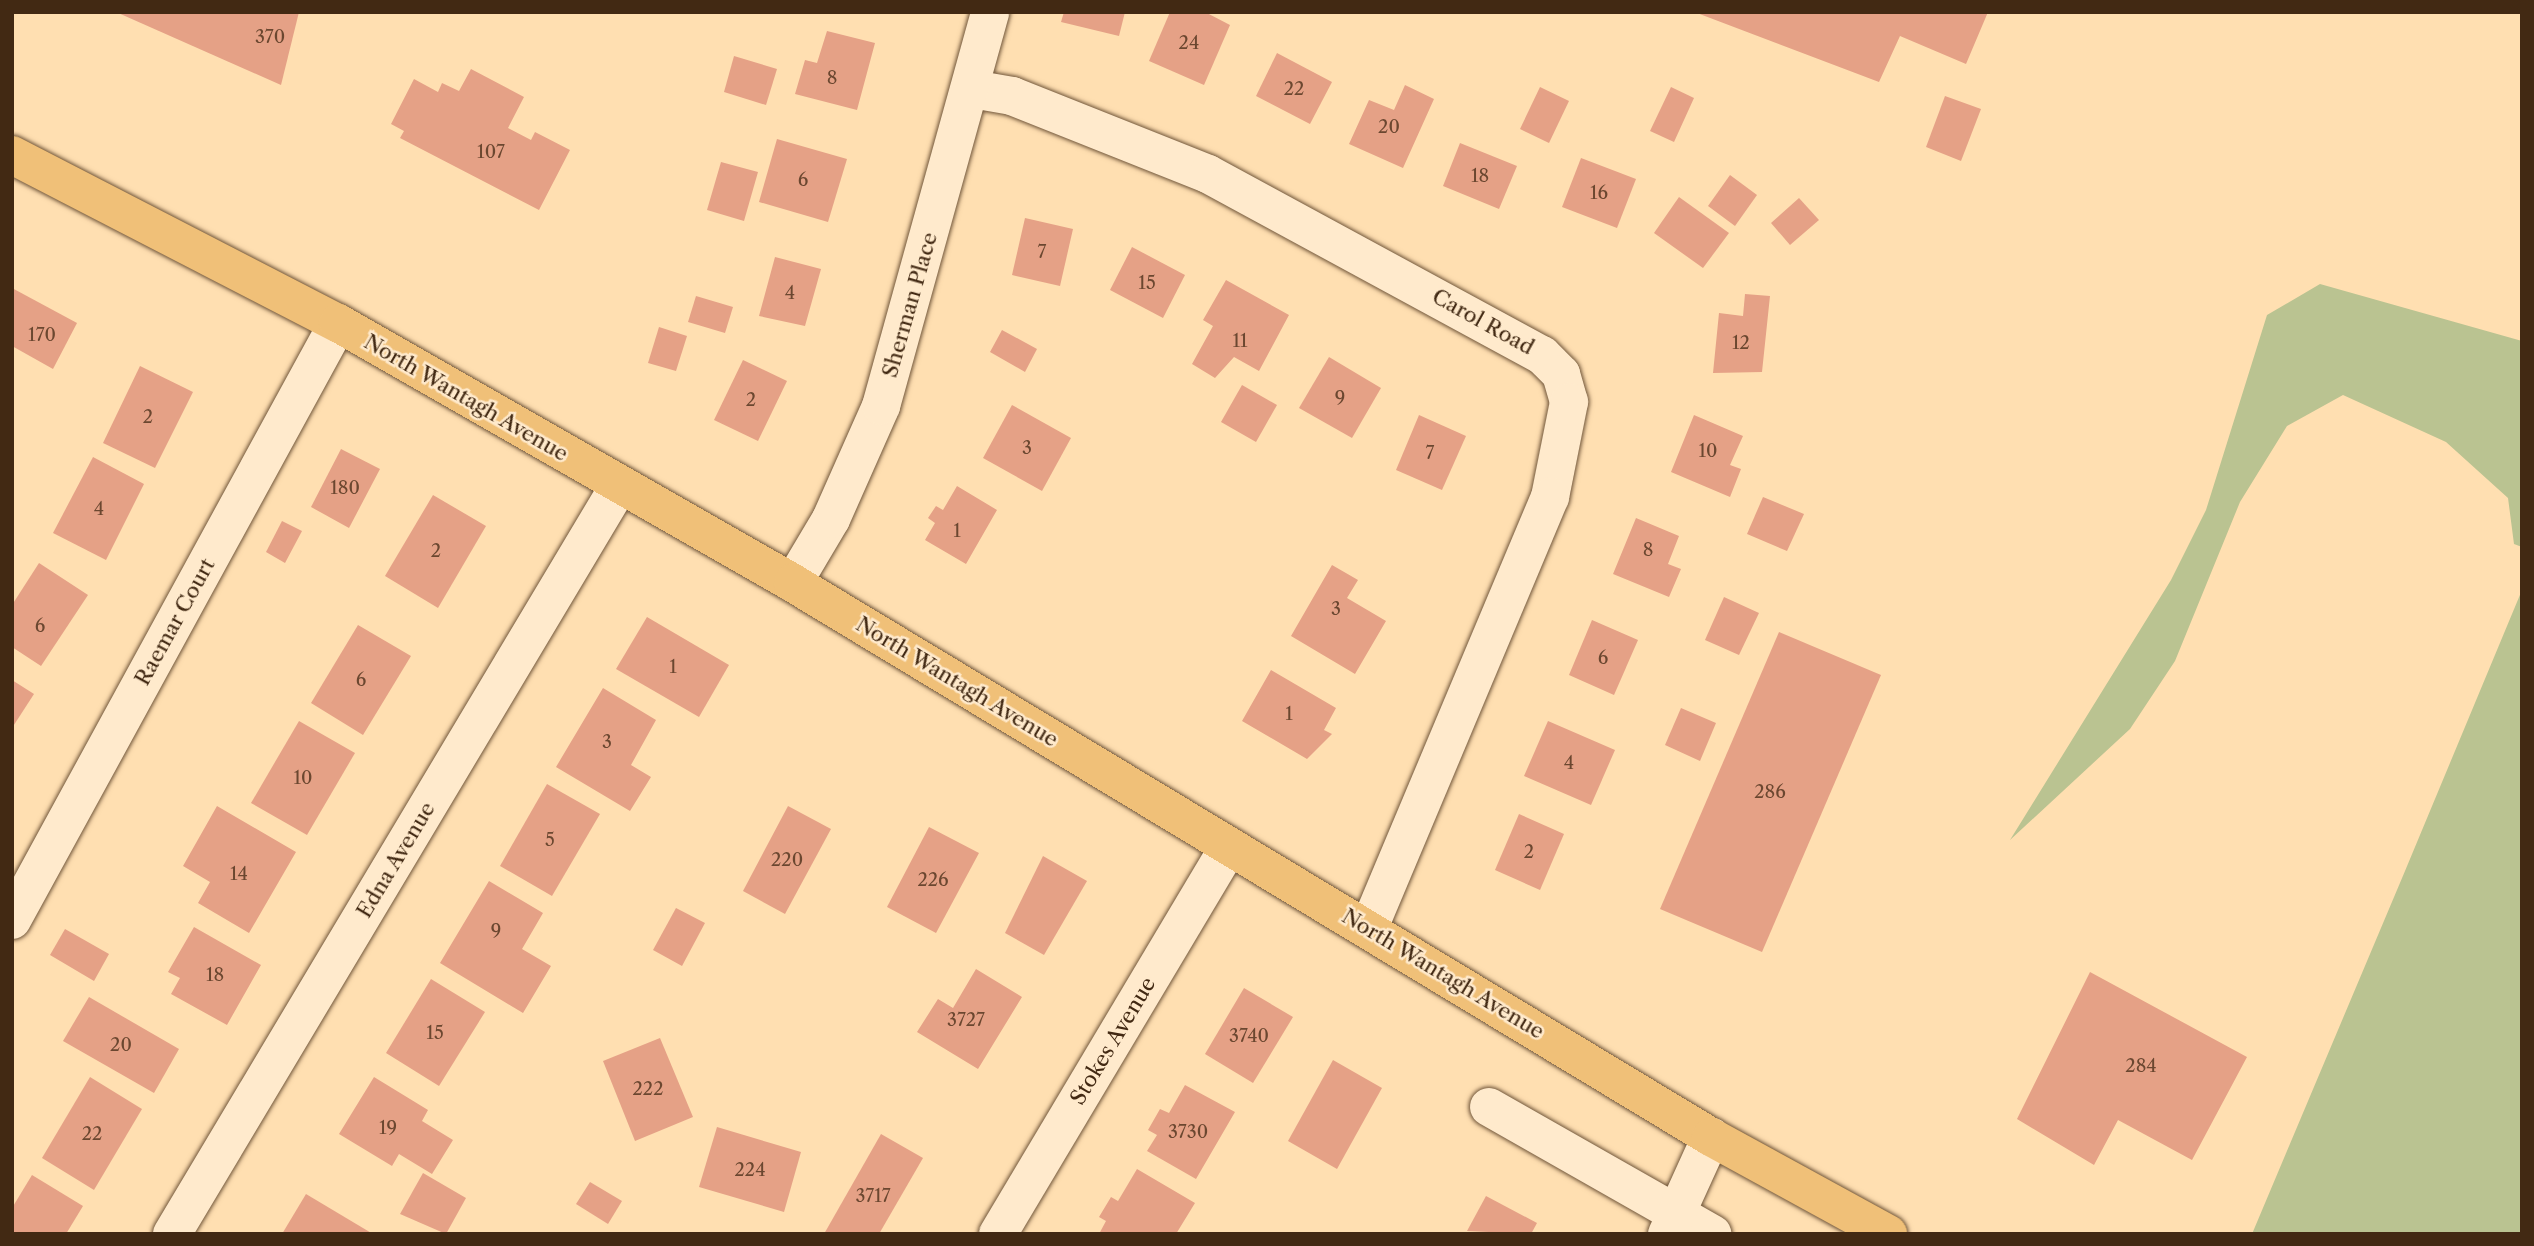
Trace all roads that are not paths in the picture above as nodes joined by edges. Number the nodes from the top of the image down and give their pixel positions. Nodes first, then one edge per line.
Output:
1 (990, 12) edge
2 (972, 89) junction
3 (12, 155) edge
4 (338, 323) junction
5 (620, 486) junction
6 (793, 583) junction
7 (1229, 847) junction
8 (12, 920) edge
9 (1368, 929) junction
10 (1489, 1107) dead end
11 (1711, 1137) junction
12 (1672, 1224) edge
13 (173, 1234) edge
14 (998, 1234) edge
15 (1713, 1234) edge
16 (1888, 1234) edge

1 - 2 street, Sherman Place
2 - 6 street, Sherman Place
2 - 9 street, Carol Road
3 - 4 main road, North Wantagh Avenue
4 - 5 main road, North Wantagh Avenue
4 - 8 street, Raemar Court
5 - 6 main road, North Wantagh Avenue
5 - 13 street, Edna Avenue
6 - 7 main road, North Wantagh Avenue
7 - 9 main road, North Wantagh Avenue
7 - 14 street, Stokes Avenue
9 - 11 main road, North Wantagh Avenue
10 - 12 street
11 - 12 street
11 - 16 main road, North Wantagh Avenue
12 - 15 street

